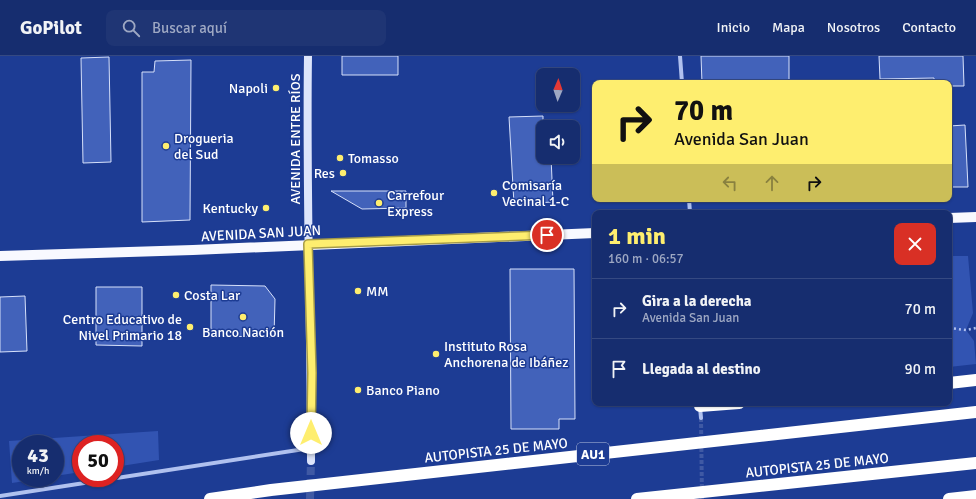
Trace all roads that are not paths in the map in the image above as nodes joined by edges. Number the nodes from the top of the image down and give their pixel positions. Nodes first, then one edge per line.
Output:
1 (308, 56) edge
2 (680, 56) edge
3 (682, 80) edge
4 (976, 217) edge
5 (952, 218) edge
6 (592, 233) edge
7 (308, 244) junction
8 (0, 256) edge
9 (976, 380) edge
10 (952, 383) edge
11 (720, 406) edge
12 (700, 409) edge
13 (976, 412) edge
14 (311, 448) junction
15 (311, 462) tunnel mouth
16 (976, 463) edge
17 (0, 496) edge
18 (976, 496) edge
19 (210, 499) edge
20 (637, 499) edge
21 (949, 499) edge

1 - 7 main road, AVENIDA ENTRE RÍOS
2 - 3 street
4 - 5 main road
6 - 7 main road, AVENIDA SAN JUAN
7 - 8 main road, AVENIDA SAN JUAN
7 - 14 main road, AVENIDA ENTRE RÍOS
9 - 10 highway
11 - 12 highway
13 - 19 highway, AUTOPISTA 25 DE MAYO / AU1, bridge
14 - 15 main road, AVENIDA ENTRE RÍOS
14 - 17 street
16 - 20 highway, AUTOPISTA 25 DE MAYO, bridge
18 - 21 highway

